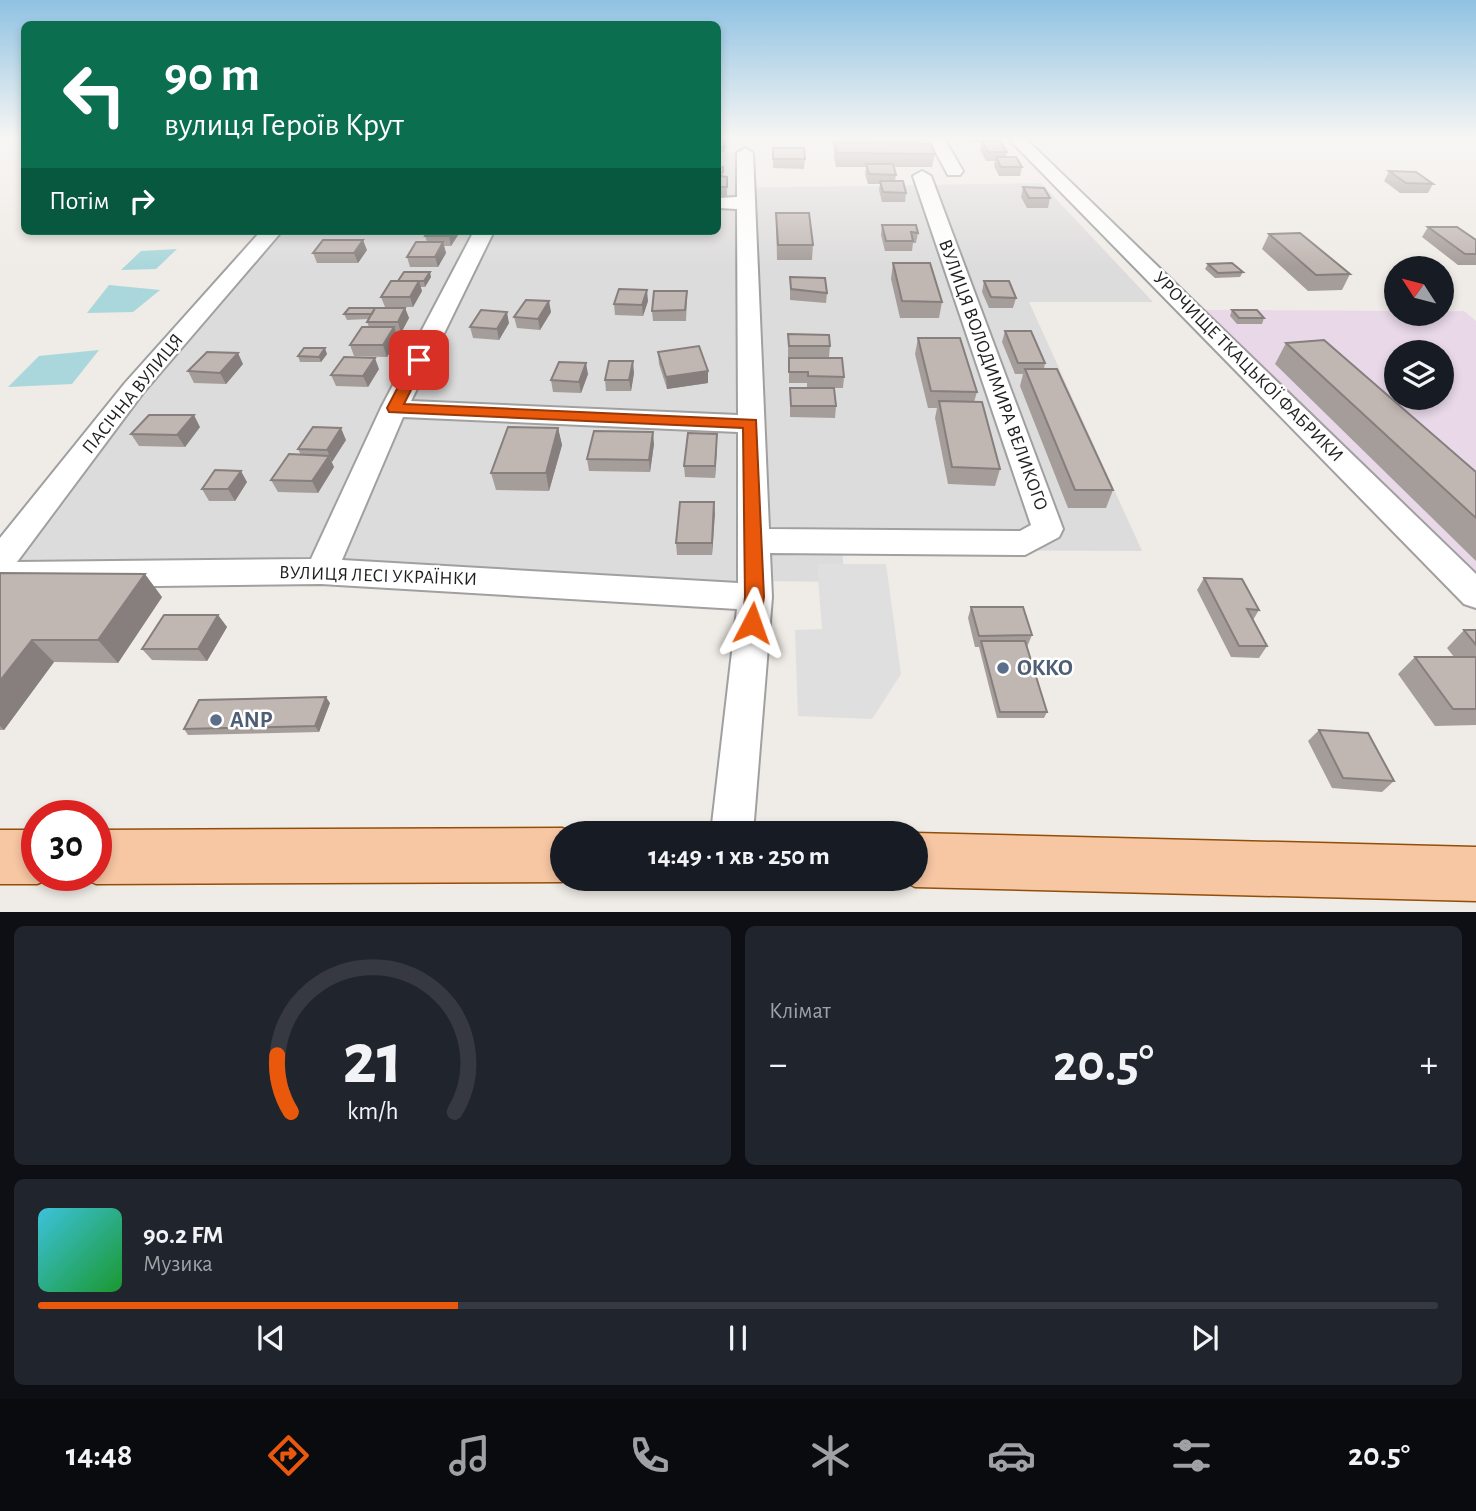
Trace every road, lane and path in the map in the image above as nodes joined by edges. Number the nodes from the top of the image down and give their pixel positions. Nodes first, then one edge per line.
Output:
1 (746, 183) edge
2 (924, 183) edge
3 (1061, 183) edge
4 (721, 203) edge
5 (747, 203) junction
6 (268, 235) edge
7 (482, 235) edge
8 (394, 408) junction
9 (751, 424) junction
10 (753, 541) junction
11 (0, 561) edge
12 (321, 570) junction
13 (0, 575) edge
14 (1476, 595) edge
15 (755, 597) junction
16 (733, 821) edge
17 (550, 855) edge
18 (0, 857) edge
19 (21, 857) edge
20 (112, 857) edge
21 (928, 860) edge
22 (1476, 874) edge

1 - 5 street
2 - 10 street, ВУЛИЦЯ ВОЛОДИМИРА ВЕЛИКОГО
3 - 14 street, УРОЧИЩЕ ТКАЦЬКОЇ ФАБРИКИ
4 - 5 street
5 - 9 street
6 - 11 street, ПАСІЧНА ВУЛИЦЯ
7 - 8 street
8 - 9 street
8 - 12 street
9 - 10 street
10 - 15 street
12 - 13 street, ВУЛИЦЯ ЛЕСІ УКРАЇНКИ
12 - 15 street, ВУЛИЦЯ ЛЕСІ УКРАЇНКИ
15 - 16 street
17 - 20 main road
18 - 19 main road
21 - 22 main road

